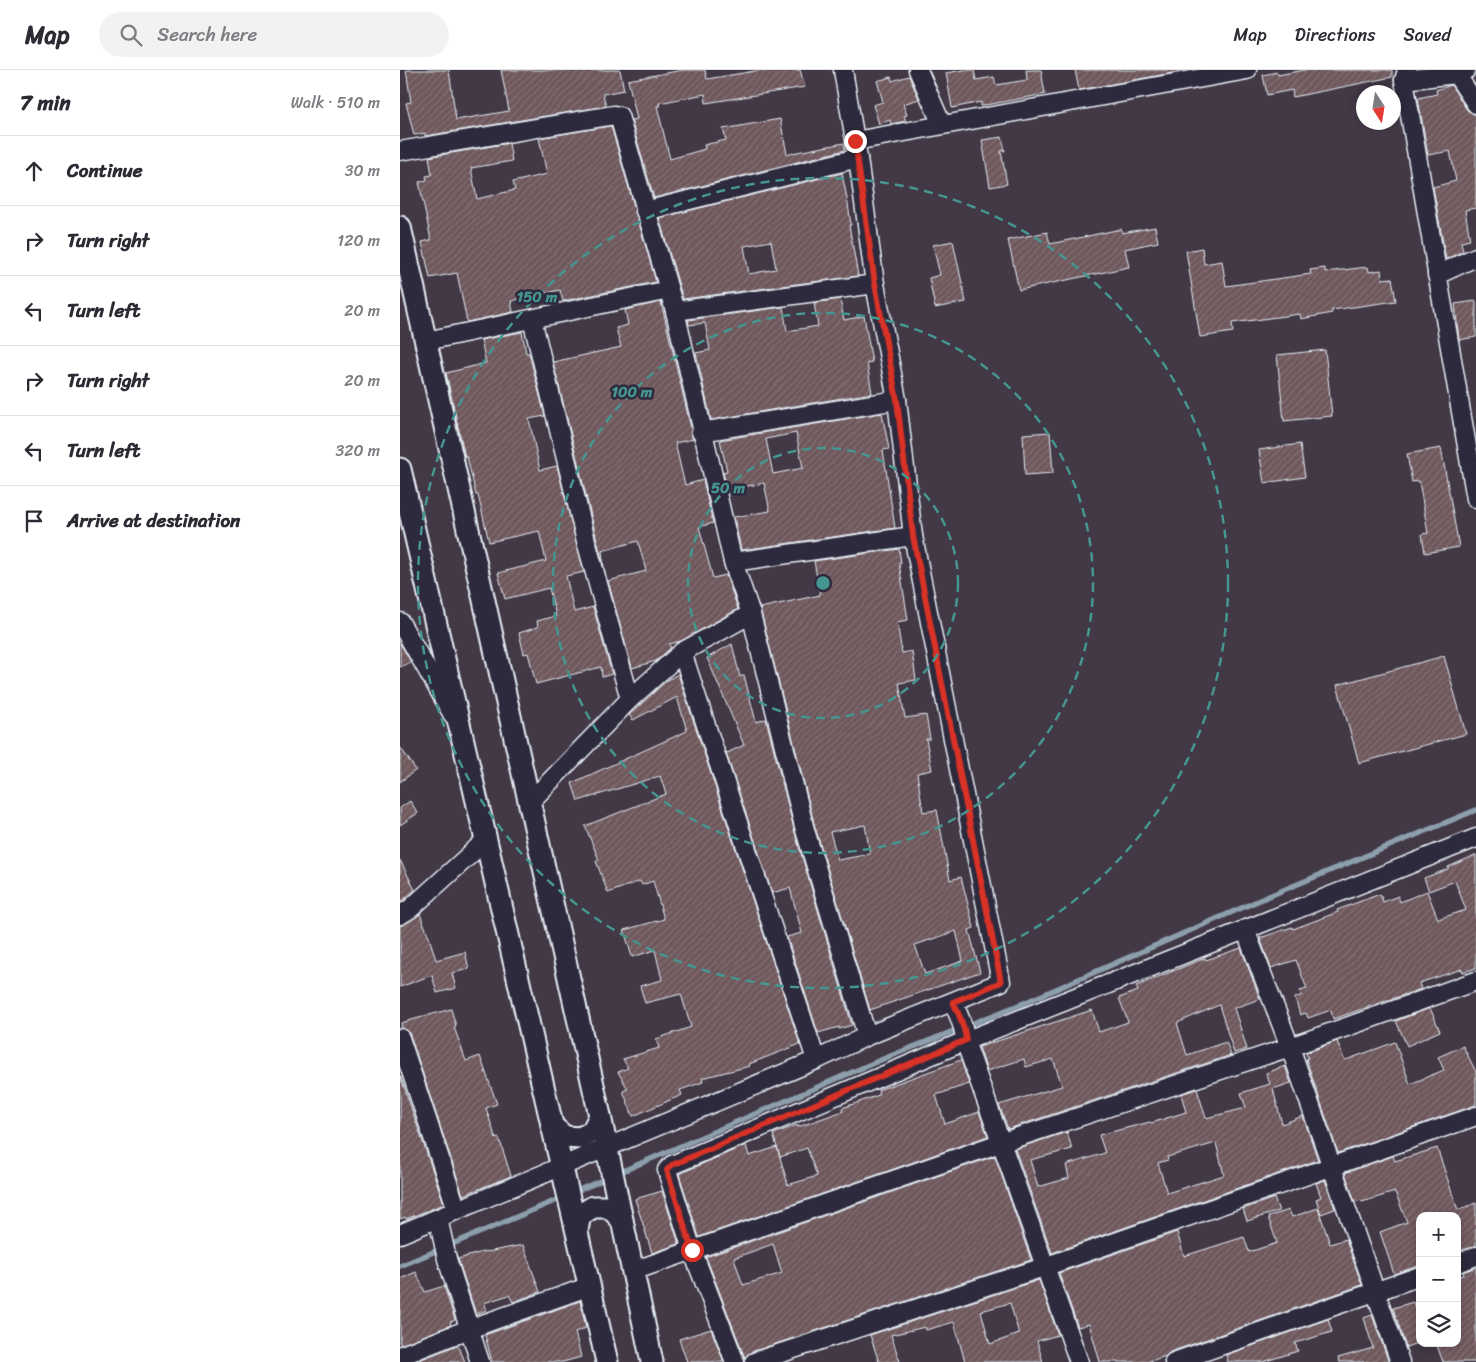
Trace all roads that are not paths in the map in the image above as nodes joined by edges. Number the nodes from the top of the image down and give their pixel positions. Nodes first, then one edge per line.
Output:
1 (843, 70) edge
2 (918, 70) edge
3 (1247, 70) edge
4 (1461, 72) edge
5 (1406, 75) edge
6 (1476, 104) edge
7 (942, 125) junction
8 (857, 150) junction
9 (400, 152) edge
10 (645, 210) junction
11 (400, 227) edge
12 (1476, 257) edge
13 (1437, 275) junction
14 (875, 284) junction
15 (668, 290) junction
16 (675, 311) junction
17 (532, 319) junction
18 (426, 341) junction
19 (897, 400) junction
20 (1470, 425) edge
21 (701, 432) junction
22 (400, 470) edge
23 (1476, 499) edge
24 (913, 536) junction
25 (733, 562) junction
26 (751, 614) junction
27 (400, 622) edge
28 (682, 652) junction
29 (630, 699) junction
30 (460, 727) junction
31 (529, 803) junction
32 (1476, 838) edge
33 (486, 840) junction
34 (400, 915) edge
35 (1245, 929) junction
36 (1476, 981) edge
37 (956, 1010) junction
38 (867, 1036) junction
39 (965, 1037) junction
40 (400, 1038) edge
41 (1290, 1047) junction
42 (816, 1060) junction
43 (600, 1116) junction
44 (1476, 1116) edge
45 (552, 1126) junction
46 (1000, 1143) junction
47 (606, 1148) junction
48 (562, 1166) junction
49 (1331, 1167) junction
50 (457, 1210) junction
51 (438, 1218) junction
52 (622, 1220) junction
53 (577, 1230) junction
54 (400, 1234) edge
55 (692, 1250) junction
56 (1476, 1256) edge
57 (1461, 1262) edge
58 (1044, 1267) junction
59 (633, 1271) junction
60 (1416, 1277) edge
61 (590, 1286) junction
62 (1376, 1291) junction
63 (469, 1329) junction
64 (400, 1356) edge
65 (480, 1362) edge
66 (608, 1362) edge
67 (652, 1362) edge
68 (735, 1362) edge
69 (754, 1362) edge
70 (1079, 1362) edge
71 (1174, 1362) edge
72 (1400, 1362) edge

1 - 8 street
2 - 7 street
3 - 7 street
4 - 5 street
4 - 6 street
5 - 13 street
7 - 8 street
8 - 10 street
8 - 14 street
9 - 10 street
10 - 15 street
11 - 18 street
12 - 13 street
13 - 20 street
14 - 16 street
14 - 19 street
15 - 16 street
15 - 17 street
16 - 21 street
17 - 18 street
17 - 29 street
18 - 31 street
19 - 21 street
19 - 24 street
20 - 23 street
21 - 25 street
22 - 30 street
24 - 25 street
24 - 37 street
25 - 26 street
26 - 28 street
26 - 38 street
27 - 30 street
28 - 29 street
28 - 42 street
29 - 31 street
30 - 33 street
31 - 43 street
32 - 35 street
33 - 34 street
33 - 45 street
35 - 39 street
35 - 41 street
36 - 41 street
37 - 38 street
37 - 39 street
38 - 42 street
39 - 46 street
39 - 55 street
40 - 50 street
41 - 46 street
41 - 49 street
42 - 47 street
43 - 45 street
43 - 47 street
44 - 49 street
45 - 48 street
46 - 55 street
46 - 58 street
47 - 48 street
47 - 52 street
48 - 50 street
48 - 53 street
49 - 58 street
49 - 62 street
50 - 51 street
51 - 54 street
51 - 63 street
52 - 53 street
52 - 59 street
53 - 61 street
55 - 59 street
55 - 68 street
56 - 57 street
58 - 69 street
58 - 70 street
59 - 67 street
60 - 62 street
61 - 63 street
61 - 66 street
62 - 71 street
62 - 72 street
63 - 64 street
63 - 65 street

